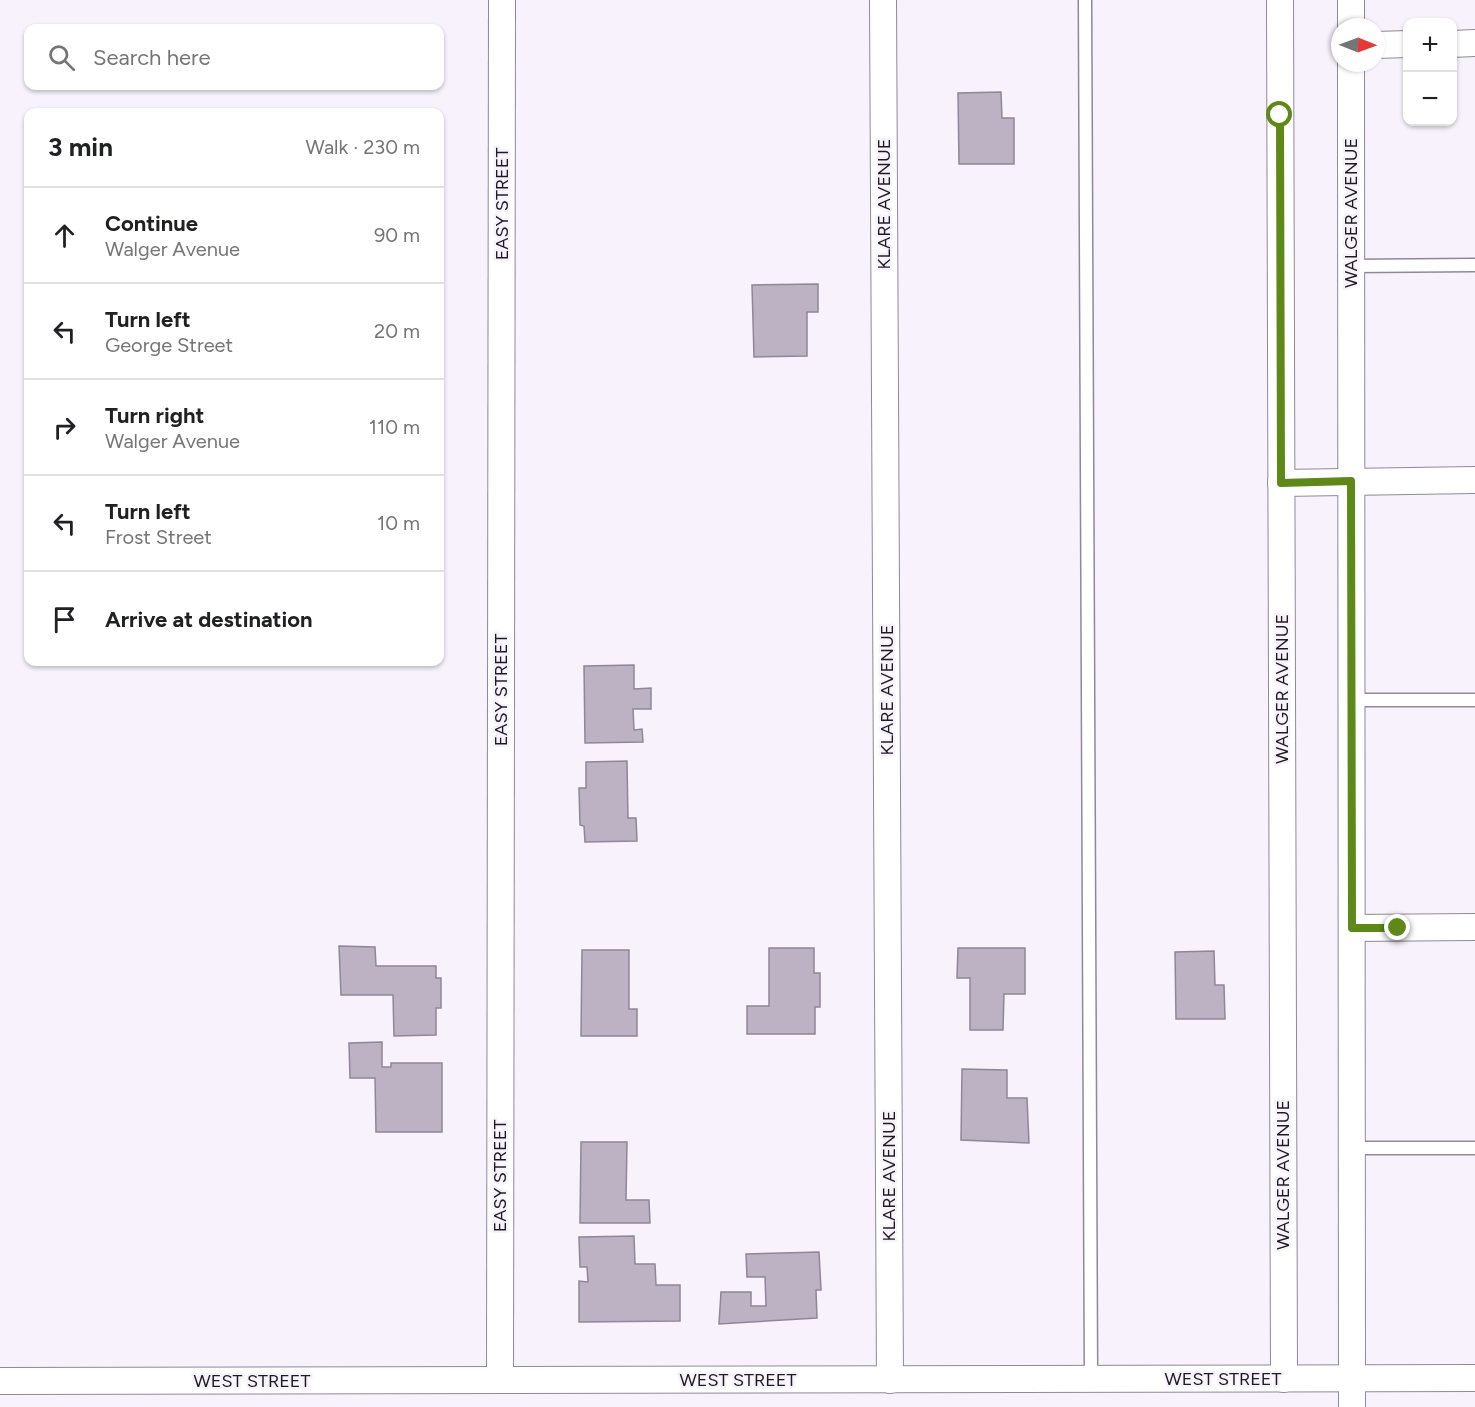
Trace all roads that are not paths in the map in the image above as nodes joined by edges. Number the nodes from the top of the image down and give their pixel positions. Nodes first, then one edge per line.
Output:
1 (502, 0) edge
2 (883, 0) edge
3 (1085, 0) edge
4 (1280, 0) edge
5 (1351, 0) edge
6 (1351, 18) edge
7 (1403, 44) edge
8 (1457, 44) edge
9 (1475, 44) edge
10 (1385, 45) edge
11 (1351, 72) edge
12 (1475, 265) edge
13 (1352, 266) junction
14 (1475, 480) edge
15 (1351, 481) junction
16 (1281, 483) junction
17 (1352, 700) junction
18 (1475, 700) edge
19 (1475, 927) edge
20 (1352, 928) junction
21 (1352, 1148) junction
22 (1475, 1148) edge
23 (1475, 1378) edge
24 (1091, 1379) junction
25 (1284, 1379) junction
26 (1353, 1379) junction
27 (500, 1380) junction
28 (890, 1380) junction
29 (0, 1381) edge
30 (1352, 1407) edge

1 - 27 street, EASY STREET
2 - 28 street, KLARE AVENUE
3 - 24 lane
4 - 16 street, WALGER AVENUE
5 - 6 street
7 - 10 street
8 - 9 street
11 - 13 street, WALGER AVENUE
12 - 13 lane
13 - 15 street, WALGER AVENUE
14 - 15 street
15 - 16 street
15 - 17 street, WALGER AVENUE
16 - 25 street, WALGER AVENUE
17 - 18 lane
17 - 20 street, WALGER AVENUE
19 - 20 street
20 - 21 street, WALGER AVENUE
21 - 22 lane
21 - 26 street, WALGER AVENUE
23 - 26 street, WEST STREET
24 - 25 street, WEST STREET
24 - 28 street, WEST STREET
25 - 26 street, WEST STREET
26 - 30 street, WALGER AVENUE
27 - 28 street, WEST STREET
27 - 29 street, WEST STREET

